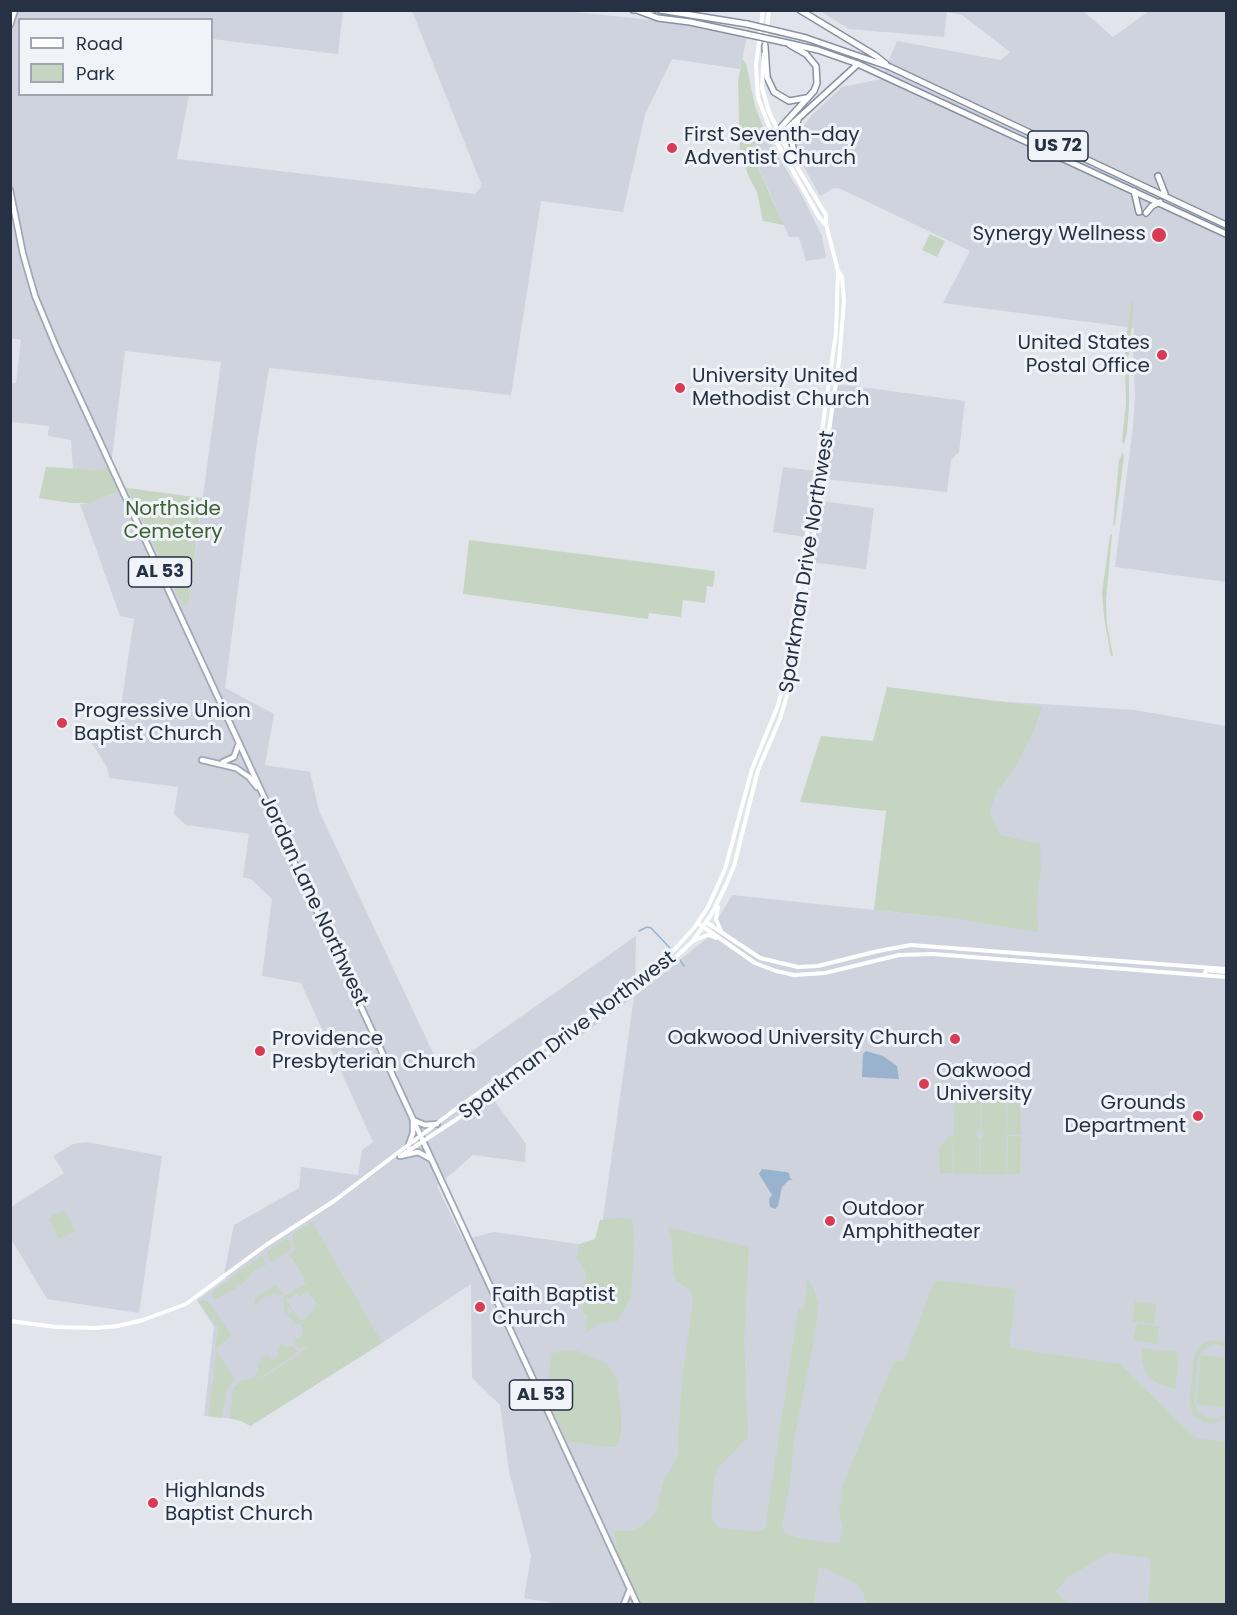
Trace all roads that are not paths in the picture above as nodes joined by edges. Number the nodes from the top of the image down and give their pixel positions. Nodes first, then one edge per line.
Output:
1 (15, 10) edge
2 (633, 10) edge
3 (653, 10) edge
4 (660, 10) edge
5 (763, 10) edge
6 (769, 10) edge
7 (800, 10) edge
8 (639, 11) edge
9 (720, 18) junction
10 (674, 20) junction
11 (10, 26) edge
12 (783, 42) junction
13 (765, 46) junction
14 (858, 64) junction
15 (890, 67) junction
16 (808, 97) junction
17 (798, 119) junction
18 (777, 134) junction
19 (795, 162) junction
20 (1158, 176) dead end
21 (10, 190) edge
22 (1134, 190) junction
23 (1166, 196) junction
24 (1160, 202) junction
25 (1139, 212) dead end
26 (1146, 213) dead end
27 (826, 224) junction
28 (1227, 225) edge
29 (1227, 234) edge
30 (838, 271) junction
31 (239, 743) junction
32 (202, 760) dead end
33 (223, 762) dead end
34 (264, 796) junction
35 (720, 898) junction
36 (701, 918) junction
37 (698, 923) junction
38 (704, 924) junction
39 (723, 934) junction
40 (724, 941) junction
41 (692, 942) junction
42 (1227, 970) edge
43 (1204, 975) junction
44 (1227, 977) edge
45 (413, 1120) junction
46 (436, 1124) junction
47 (423, 1139) junction
48 (408, 1147) junction
49 (400, 1156) junction
50 (432, 1160) junction
51 (371, 1175) junction
52 (10, 1321) edge
53 (630, 1589) junction
54 (624, 1605) edge
55 (638, 1605) edge

1 - 11 main road
2 - 8 highway, US 72
3 - 8 highway, US 72
4 - 9 highway, US 72
5 - 18 main road, Sparkman Drive Northwest
6 - 13 main road, Sparkman Drive Northwest
7 - 15 highway
8 - 10 highway, US 72
9 - 10 highway, US 72
9 - 15 highway, US 72, bridge
10 - 12 highway, US 72, bridge
12 - 14 highway, US 72
12 - 16 highway
13 - 16 highway
13 - 18 main road, Sparkman Drive Northwest
14 - 17 highway
14 - 22 highway, US 72
15 - 23 highway, US 72
16 - 18 highway
17 - 18 highway
17 - 19 highway
18 - 19 main road, Sparkman Drive Northwest
18 - 27 main road, Sparkman Drive Northwest
19 - 27 main road, Sparkman Drive Northwest
20 - 23 highway
21 - 31 main road, Jordan Lane Northwest / AL 53
22 - 24 highway, US 72
22 - 25 highway
23 - 28 highway, US 72
24 - 26 highway
24 - 29 highway, US 72
27 - 30 main road, Sparkman Drive Northwest
30 - 35 main road, Sparkman Drive Northwest
30 - 36 main road, Sparkman Drive Northwest
31 - 33 main road
31 - 34 main road, Jordan Lane Northwest / AL 53
32 - 34 main road
34 - 45 main road, Jordan Lane Northwest / AL 53
35 - 38 main road, Sparkman Drive Northwest
35 - 39 main road
36 - 37 main road, Sparkman Drive Northwest
36 - 38 main road
37 - 38 main road
37 - 46 main road, Sparkman Drive Northwest
38 - 39 main road
38 - 40 main road
38 - 41 main road, Sparkman Drive Northwest
39 - 42 main road
40 - 41 main road
40 - 43 main road
41 - 47 main road, Sparkman Drive Northwest
42 - 43 main road
43 - 44 main road
45 - 46 main road
45 - 47 main road, Jordan Lane Northwest / AL 53
45 - 48 main road
46 - 47 main road, Sparkman Drive Northwest
47 - 48 main road, Sparkman Drive Northwest
47 - 49 main road, Sparkman Drive Northwest
47 - 50 main road, Jordan Lane Northwest / AL 53
48 - 51 main road, Sparkman Drive Northwest
49 - 50 main road
49 - 51 main road, Sparkman Drive Northwest
50 - 53 main road, Jordan Lane Northwest / AL 53
51 - 52 main road, Sparkman Drive Northwest
53 - 54 main road
53 - 55 main road, Jordan Lane Northwest / AL 53

